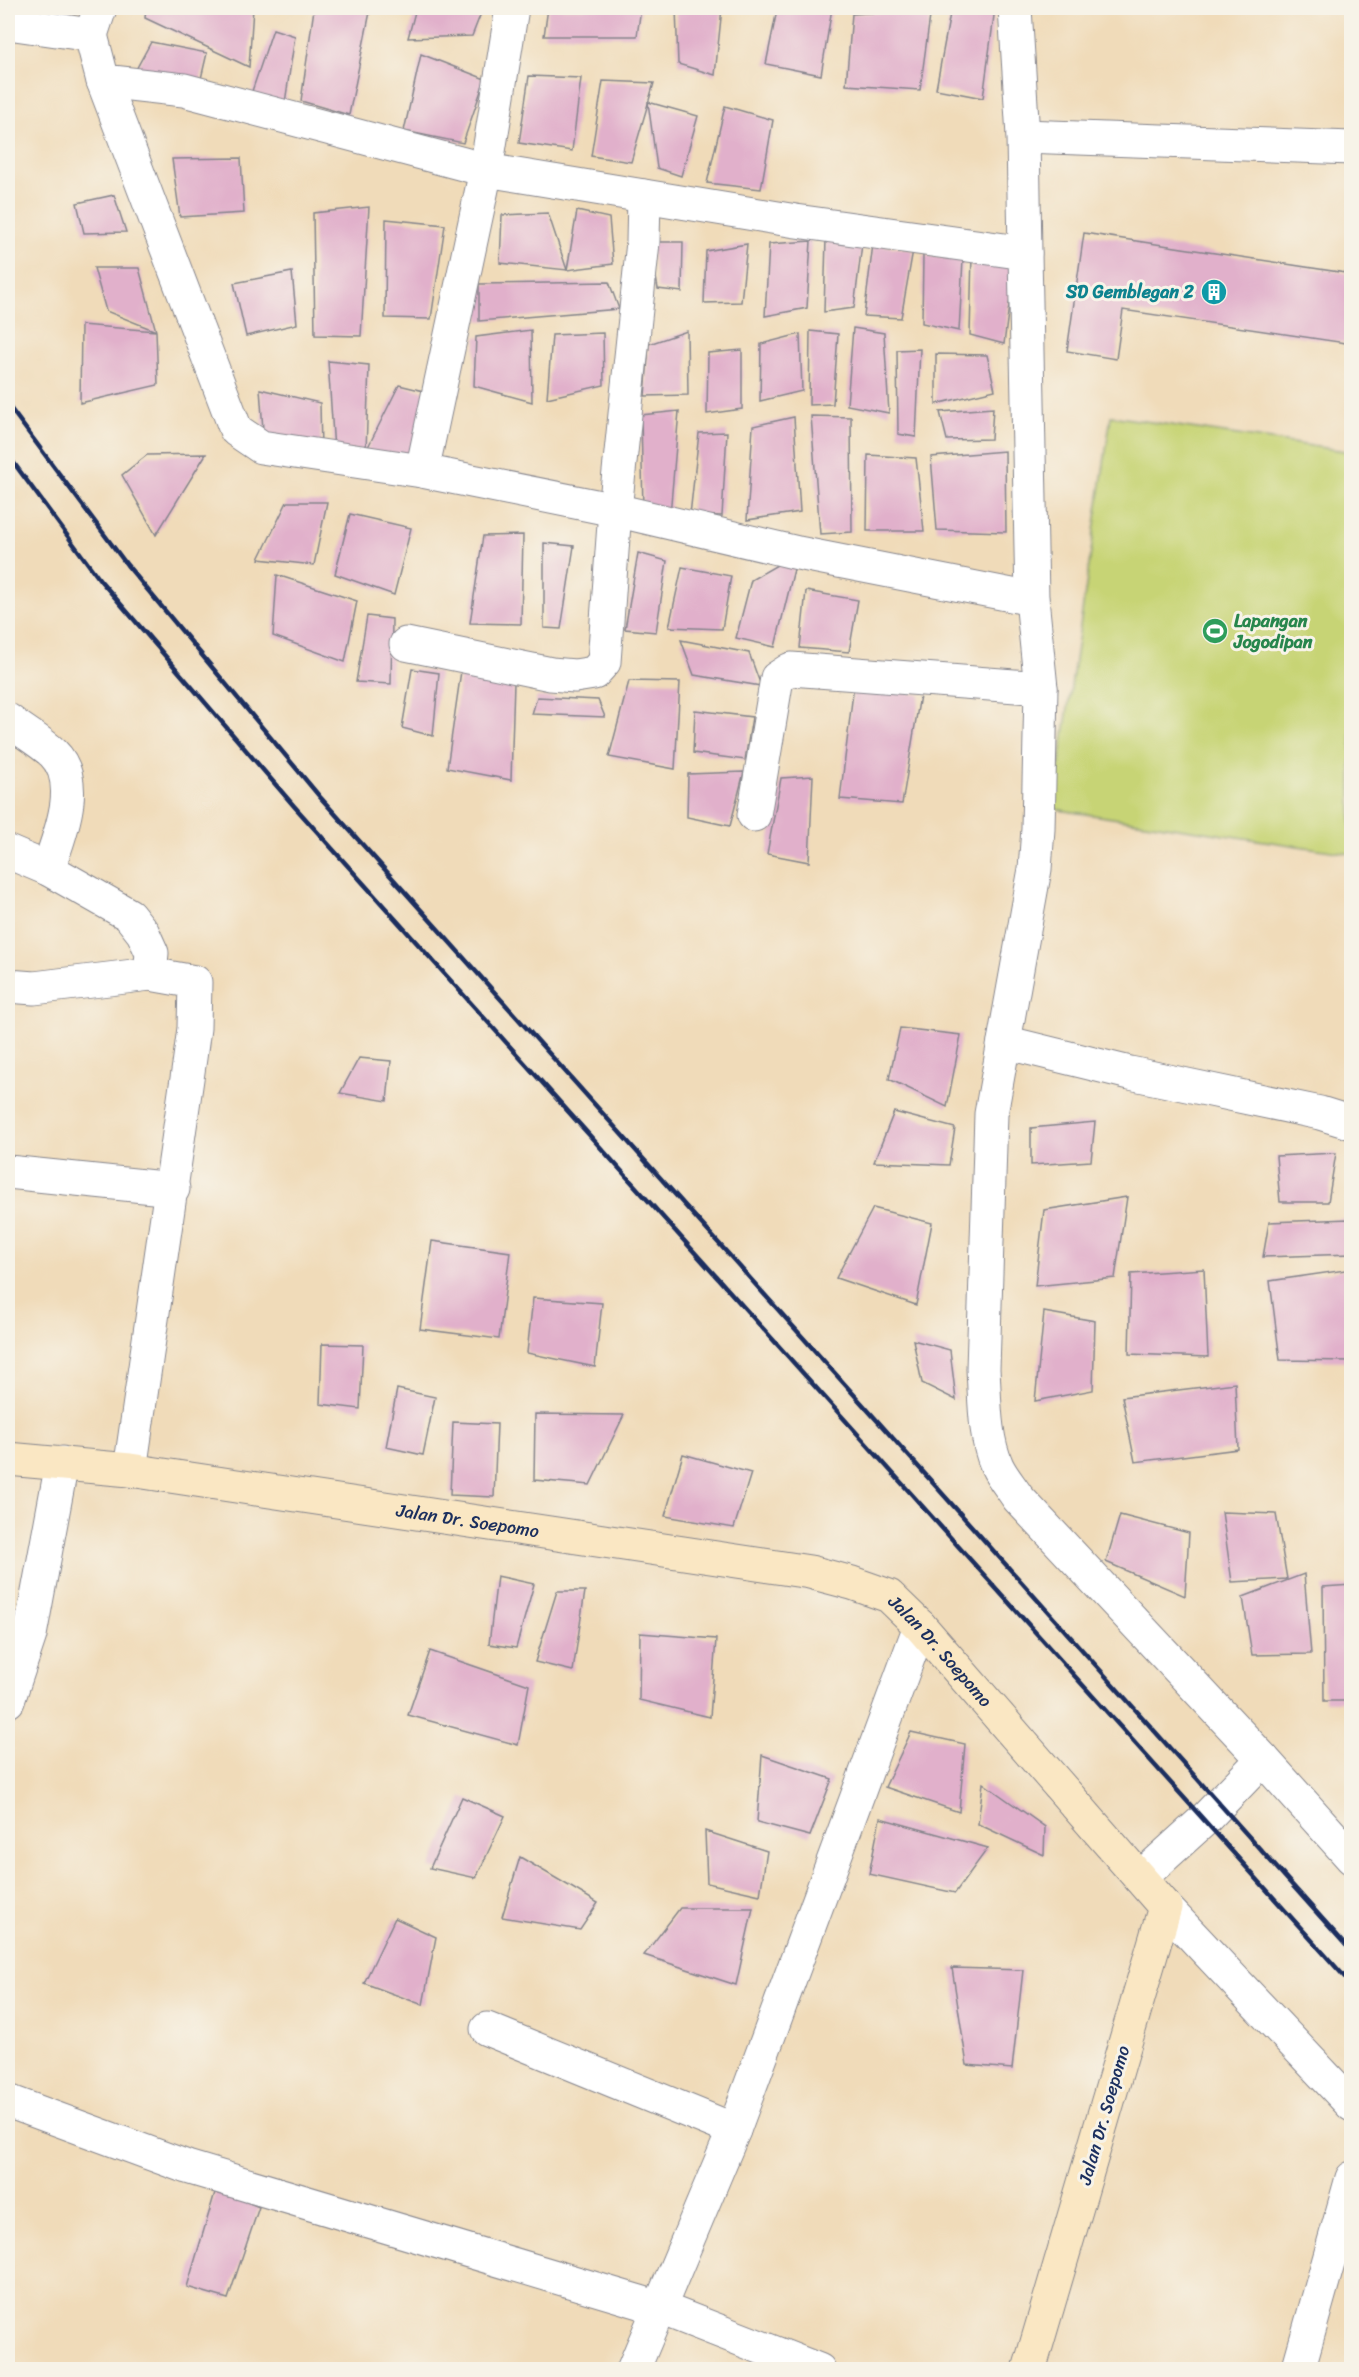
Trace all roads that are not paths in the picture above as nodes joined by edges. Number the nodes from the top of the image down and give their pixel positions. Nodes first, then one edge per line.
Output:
1 (512, 8) edge
2 (1015, 8) edge
3 (96, 21) edge
4 (8, 23) edge
5 (103, 81) junction
6 (1023, 136) junction
7 (1352, 148) edge
8 (486, 170) junction
9 (644, 196) junction
10 (1025, 253) junction
11 (422, 471) junction
12 (615, 510) junction
13 (1032, 599) junction
14 (406, 644) dead end
15 (1041, 688) junction
16 (8, 720) edge
17 (754, 815) dead end
18 (8, 852) edge
19 (48, 869) junction
20 (150, 974) junction
21 (8, 986) edge
22 (1004, 1042) junction
23 (1352, 1122) edge
24 (8, 1172) edge
25 (173, 1189) junction
26 (8, 1459) edge
27 (62, 1463) junction
28 (130, 1470) junction
29 (920, 1626) junction
30 (8, 1701) edge
31 (1263, 1759) junction
32 (1352, 1858) edge
33 (1140, 1878) junction
34 (1165, 1907) junction
35 (487, 2030) dead end
36 (8, 2101) edge
37 (1352, 2105) edge
38 (734, 2130) junction
39 (1352, 2178) edge
40 (660, 2308) junction
41 (815, 2369) edge
42 (633, 2370) edge
43 (1029, 2370) edge
44 (1298, 2370) edge

1 - 8 street
2 - 6 street
3 - 4 street
3 - 5 street
5 - 8 street
5 - 11 street
6 - 7 street
6 - 10 street
8 - 9 street
8 - 11 street
9 - 10 street
9 - 12 street
10 - 13 street
11 - 12 street
12 - 13 street
12 - 14 street
13 - 15 street
15 - 17 street
15 - 22 street
16 - 19 street
18 - 19 street
19 - 20 street
20 - 21 street
20 - 25 street
22 - 23 street
22 - 31 street
24 - 25 street
25 - 28 street
26 - 27 street, Jalan Dr. Soepomo
27 - 28 street, Jalan Dr. Soepomo
27 - 30 street
28 - 29 street, Jalan Dr. Soepomo
29 - 33 street, Jalan Dr. Soepomo
29 - 38 street
31 - 32 street
31 - 33 street
33 - 34 street, Jalan Dr. Soepomo
34 - 37 street
34 - 43 street, Jalan Dr. Soepomo
35 - 38 street
36 - 40 street
38 - 40 street
39 - 44 street
40 - 41 street
40 - 42 street

